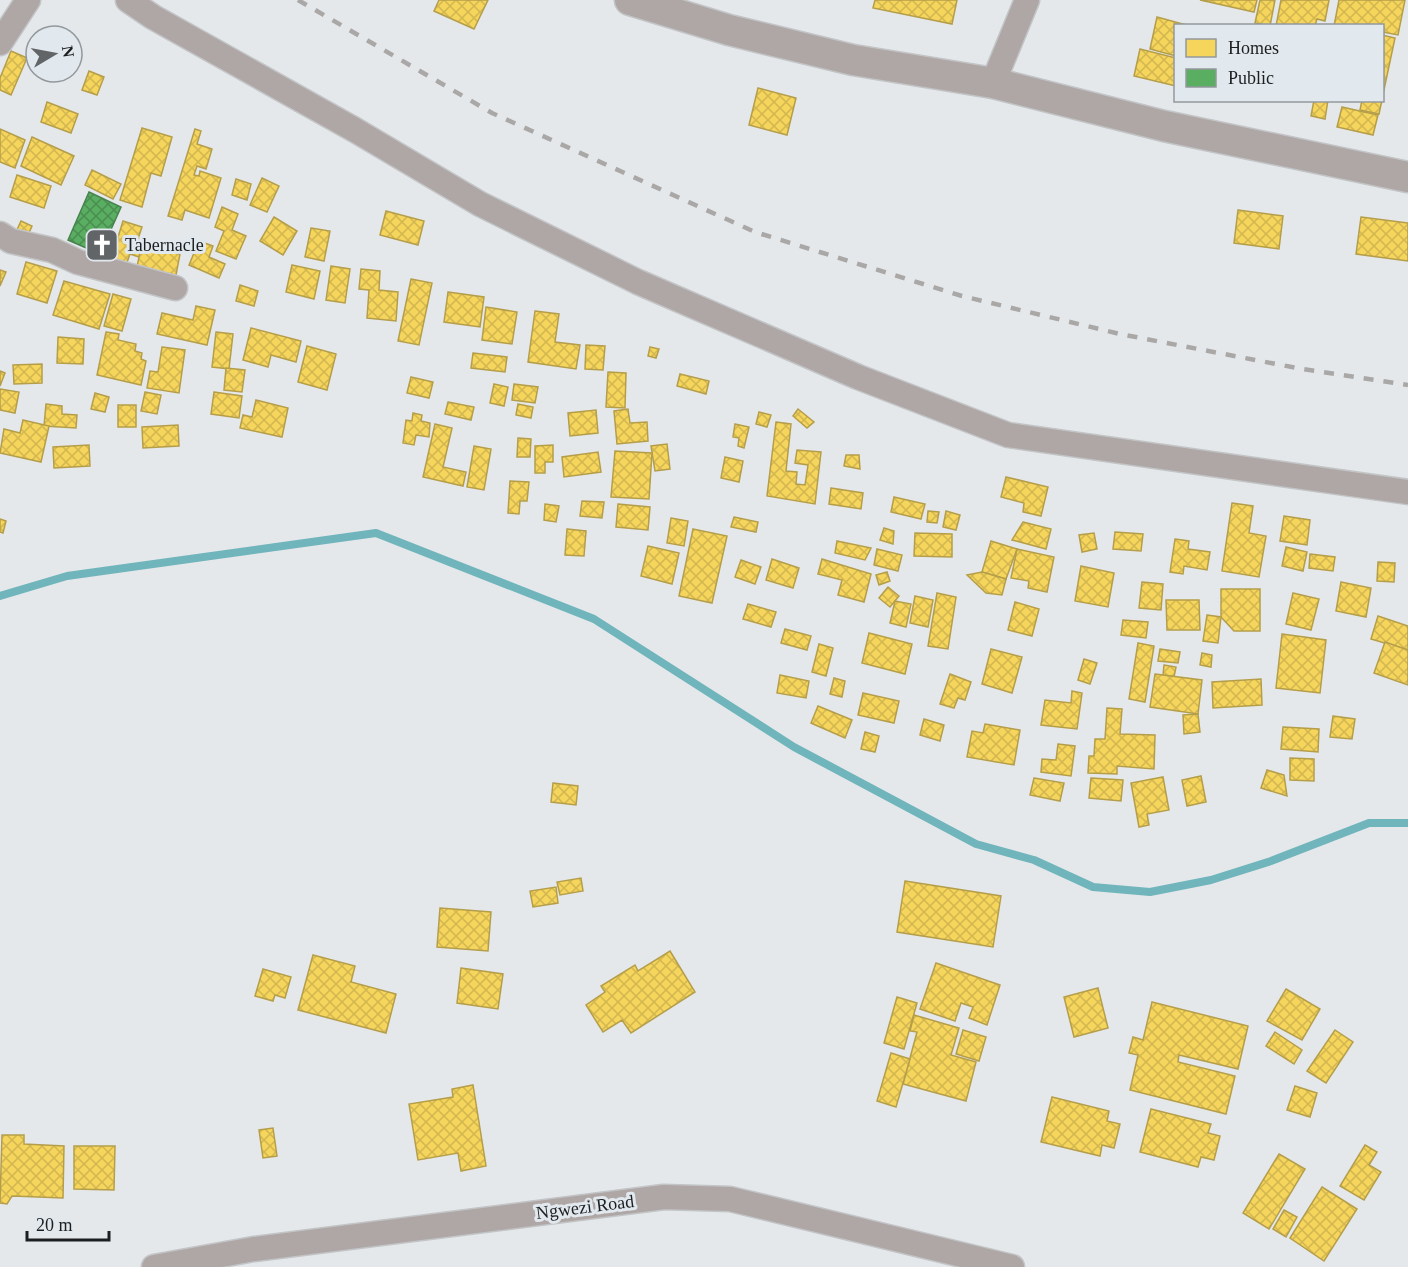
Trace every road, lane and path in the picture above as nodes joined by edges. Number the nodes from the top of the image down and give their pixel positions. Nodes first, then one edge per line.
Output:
1 (28, 0) edge
2 (128, 0) edge
3 (630, 0) edge
4 (1027, 0) edge
5 (0, 43) edge
6 (993, 83) junction
7 (1408, 177) edge
8 (0, 234) edge
9 (175, 288) dead end
10 (1408, 492) edge
11 (154, 1267) edge
12 (1012, 1267) edge

1 - 5 street
2 - 10 street
3 - 6 street
4 - 6 street
6 - 7 street
8 - 9 street
11 - 12 street, Ngwezi Road

